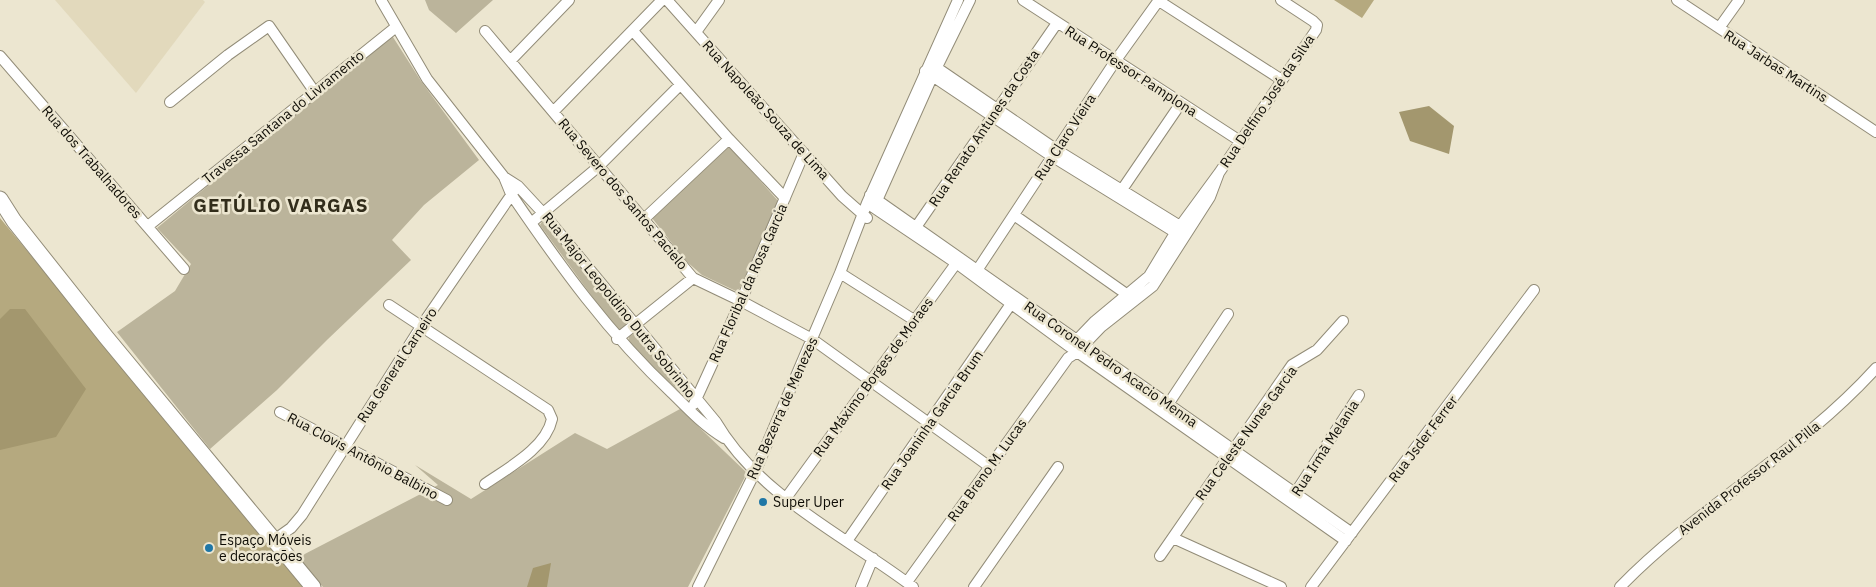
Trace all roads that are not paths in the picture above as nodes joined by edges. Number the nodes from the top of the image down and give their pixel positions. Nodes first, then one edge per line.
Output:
1 (381, 0) edge
2 (570, 0) edge
3 (662, 0) edge
4 (667, 0) edge
5 (719, 0) edge
6 (1022, 0) edge
7 (1281, 0) edge
8 (1677, 0) edge
9 (1739, 0) edge
10 (1159, 1) edge
11 (1034, 3) edge
12 (963, 4) edge
13 (1057, 23) junction
14 (396, 27) junction
15 (1719, 28) junction
16 (485, 31) dead end
17 (633, 31) junction
18 (696, 32) junction
19 (0, 56) edge
20 (512, 60) junction
21 (1116, 60) junction
22 (931, 69) junction
23 (1282, 80) junction
24 (680, 85) junction
25 (314, 90) junction
26 (170, 102) dead end
27 (1181, 103) junction
28 (554, 111) junction
29 (994, 112) junction
30 (1876, 132) edge
31 (729, 139) junction
32 (1240, 141) junction
33 (804, 153) junction
34 (1055, 153) junction
35 (598, 167) junction
36 (515, 190) junction
37 (1120, 193) junction
38 (785, 198) junction
39 (0, 199) edge
40 (872, 201) junction
41 (0, 206) edge
42 (543, 213) junction
43 (1014, 215) junction
44 (644, 219) junction
45 (863, 219) junction
46 (14, 221) junction
47 (531, 223) junction
48 (148, 226) junction
49 (914, 230) junction
50 (1182, 232) junction
51 (958, 260) junction
52 (184, 269) dead end
53 (840, 273) junction
54 (976, 273) junction
55 (693, 278) junction
56 (1534, 290) dead end
57 (1131, 297) junction
58 (742, 301) junction
59 (1013, 302) junction
60 (389, 305) dead end
61 (1228, 314) dead end
62 (914, 320) junction
63 (1343, 321) dead end
64 (634, 324) junction
65 (422, 325) junction
66 (617, 339) junction
67 (812, 339) junction
68 (1076, 347) junction
69 (1876, 368) edge
70 (870, 382) junction
71 (1359, 395) dead end
72 (697, 400) junction
73 (1165, 408) junction
74 (690, 411) junction
75 (280, 412) dead end
76 (930, 424) junction
77 (726, 440) junction
78 (345, 448) junction
79 (1230, 453) junction
80 (990, 467) junction
81 (1058, 468) dead end
82 (755, 472) junction
83 (485, 484) dead end
84 (1293, 497) junction
85 (786, 498) junction
86 (447, 500) dead end
87 (1349, 537) junction
88 (1173, 538) junction
89 (274, 540) junction
90 (847, 541) junction
91 (1160, 556) dead end
92 (873, 558) junction
93 (910, 585) edge
94 (313, 587) edge
95 (698, 587) edge
96 (861, 587) edge
97 (974, 587) edge
98 (1280, 587) edge
99 (1312, 587) edge
100 (1620, 587) edge

1 - 14 street, Rua Major Leopoldino Dutra Sobrinho
2 - 20 street
3 - 17 street
4 - 18 street, Rua Napoleão Souza de Lima
5 - 18 street
6 - 11 street, Rua Professor Pamplona
7 - 23 street, Rua Delfino José da Silva
8 - 15 street, Rua Jarbas Martins
9 - 15 street
10 - 21 street, Rua Claro Vieira
10 - 23 street
11 - 13 street, Rua Professor Pamplona
12 - 22 street, Rua Bezerra de Menezes
13 - 21 street, Rua Professor Pamplona
13 - 29 street, Rua Renato Antunes da Costa
14 - 25 street, Travessa Santana do Livramento
14 - 36 street, Rua Major Leopoldino Dutra Sobrinho
15 - 30 street, Rua Jarbas Martins
16 - 20 street, Rua Severo dos Santos Pacielo
17 - 24 street
17 - 28 street
18 - 33 street, Rua Napoleão Souza de Lima
19 - 48 street, Rua dos Trabalhadores
20 - 28 street, Rua Severo dos Santos Pacielo
21 - 27 street, Rua Professor Pamplona
21 - 34 street, Rua Claro Vieira
22 - 29 street
22 - 40 street, Rua Bezerra de Menezes
23 - 32 street, Rua Delfino José da Silva
24 - 31 street
24 - 35 street
25 - 26 street
25 - 48 street, Travessa Santana do Livramento
27 - 32 street, Rua Professor Pamplona
27 - 37 street
28 - 35 street, Rua Severo dos Santos Pacielo
29 - 34 street
29 - 49 street, Rua Renato Antunes da Costa
31 - 38 street
31 - 44 street
32 - 50 street, Rua Delfino José da Silva
33 - 38 street, Rua Floribal da Rosa Garcia
33 - 45 street, Rua Napoleão Souza de Lima
34 - 37 street
34 - 43 street, Rua Claro Vieira
35 - 42 street
35 - 44 street, Rua Severo dos Santos Pacielo
36 - 42 street, Rua Major Leopoldino Dutra Sobrinho
36 - 47 street, Rua Major Leopoldino Dutra Sobrinho
36 - 65 street, Rua General Carneiro
37 - 50 street
38 - 58 street, Rua Floribal da Rosa Garcia
39 - 46 highway
40 - 45 street, Rua Bezerra de Menezes
40 - 49 street, Rua Coronel Pedro Acacio Menna
41 - 46 highway
42 - 47 street
42 - 64 street, Rua Major Leopoldino Dutra Sobrinho
43 - 54 street, Rua Claro Vieira
43 - 57 street
44 - 55 street, Rua Severo dos Santos Pacielo
45 - 53 street, Rua Bezerra de Menezes
46 - 89 highway
47 - 66 street, Rua Major Leopoldino Dutra Sobrinho
48 - 52 street, Rua dos Trabalhadores
49 - 51 street, Rua Coronel Pedro Acacio Menna
50 - 57 street, Rua Delfino José da Silva
51 - 54 street, Rua Coronel Pedro Acacio Menna
51 - 62 street, Rua Máximo Borges de Moraes
53 - 62 street
53 - 67 street, Rua Bezerra de Menezes
54 - 59 street, Rua Coronel Pedro Acacio Menna
55 - 58 street, Rua Severo dos Santos Pacielo
55 - 64 street
56 - 87 street, Rua Jsder Ferrer
57 - 68 street, Rua Delfino José da Silva
58 - 67 street, Rua Severo dos Santos Pacielo
58 - 72 street, Rua Floribal da Rosa Garcia
59 - 68 street, Rua Coronel Pedro Acacio Menna
59 - 76 street, Rua Joaninha Garcia Brum
60 - 65 street
61 - 73 street
62 - 70 street, Rua Máximo Borges de Moraes
63 - 79 street, Rua Celeste Nunes Garcia
64 - 66 street
64 - 72 street, Rua Major Leopoldino Dutra Sobrinho
65 - 78 street, Rua General Carneiro
65 - 83 street
66 - 74 street, Rua Major Leopoldino Dutra Sobrinho
67 - 70 street, Rua Severo dos Santos Pacielo
67 - 82 street, Rua Bezerra de Menezes
68 - 73 street, Rua Coronel Pedro Acacio Menna
68 - 80 street, Rua Breno M. Lucas
69 - 100 street, Avenida Professor Raul Pilla
70 - 76 street, Rua Severo dos Santos Pacielo
70 - 85 street, Rua Máximo Borges de Moraes
71 - 84 street, Rua Irmã Melania
72 - 74 street, Rua Floribal da Rosa Garcia
72 - 77 street, Rua Major Leopoldino Dutra Sobrinho
73 - 79 street, Rua Coronel Pedro Acacio Menna
74 - 77 street, Rua Major Leopoldino Dutra Sobrinho
75 - 78 street, Rua Clovis Antônio Balbino
76 - 80 street, Rua Severo dos Santos Pacielo
76 - 90 street, Rua Joaninha Garcia Brum
77 - 82 street, Rua Major Leopoldino Dutra Sobrinho
78 - 86 street, Rua Clovis Antônio Balbino
78 - 89 street, Rua General Carneiro
79 - 84 street, Rua Coronel Pedro Acacio Menna
79 - 88 street, Rua Celeste Nunes Garcia
80 - 93 street, Rua Breno M. Lucas
81 - 97 street
82 - 85 street, Rua Major Leopoldino Dutra Sobrinho
82 - 95 street, Rua Bezerra de Menezes
84 - 87 street, Rua Coronel Pedro Acacio Menna
85 - 90 street, Rua Major Leopoldino Dutra Sobrinho
87 - 99 street, Rua Jsder Ferrer
88 - 91 street, Rua Celeste Nunes Garcia
88 - 98 street
89 - 94 highway
90 - 92 street, Rua Major Leopoldino Dutra Sobrinho
92 - 93 street, Rua Major Leopoldino Dutra Sobrinho
92 - 96 street

